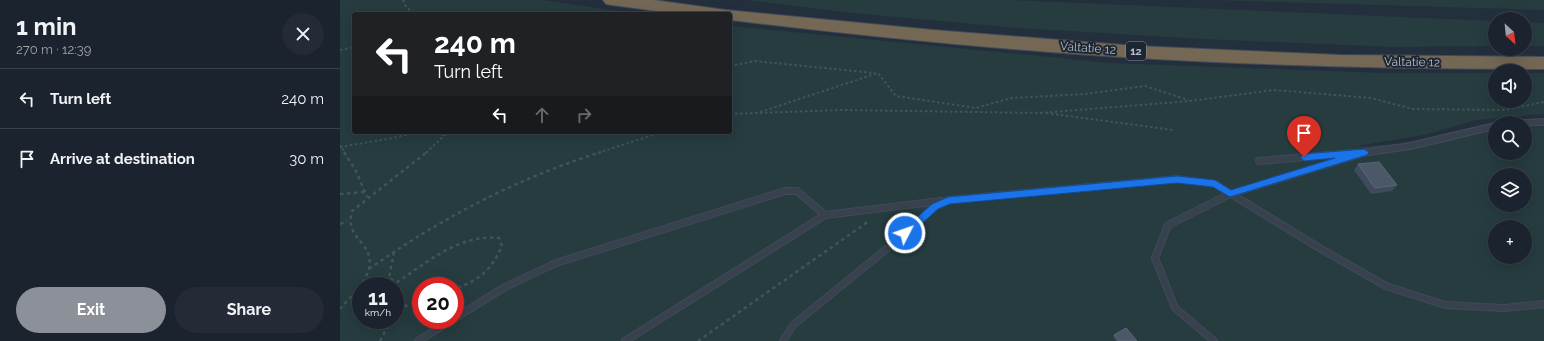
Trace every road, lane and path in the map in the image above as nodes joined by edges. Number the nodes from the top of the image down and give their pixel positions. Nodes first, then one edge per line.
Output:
1 (403, 0) edge
2 (612, 0) edge
3 (412, 12) edge
4 (705, 12) edge
5 (732, 15) edge
6 (352, 47) edge
7 (340, 50) edge
8 (1544, 63) edge
9 (732, 66) edge
10 (878, 73) junction
11 (1190, 101) junction
12 (1544, 102) edge
13 (760, 112) junction
14 (1040, 113) junction
15 (732, 114) edge
16 (1544, 122) edge
17 (1532, 123) edge
18 (1488, 128) edge
19 (1173, 130) dead end
20 (406, 134) edge
21 (440, 134) edge
22 (447, 134) edge
23 (656, 134) edge
24 (444, 135) junction
25 (340, 147) edge
26 (1364, 152) junction
27 (1259, 161) dead end
28 (365, 192) junction
29 (340, 194) edge
30 (1230, 194) junction
31 (367, 197) junction
32 (948, 200) junction
33 (888, 208) junction
34 (825, 215) junction
35 (347, 220) junction
36 (340, 224) edge
37 (394, 252) junction
38 (369, 269) junction
39 (464, 285) edge
40 (1544, 304) edge
41 (340, 309) edge
42 (464, 312) edge
43 (387, 329) edge
44 (437, 329) edge
45 (380, 341) edge
46 (418, 341) edge
47 (625, 341) edge
48 (698, 341) edge
49 (783, 341) edge
50 (1214, 341) edge

1 - 3 path
2 - 4 highway
5 - 8 highway, Valtatie 12 / 12
6 - 7 path
9 - 10 path
10 - 11 path
10 - 13 path
11 - 12 path
11 - 14 path
13 - 14 path
13 - 15 path
14 - 19 path
16 - 17 lane
18 - 26 lane
20 - 25 path
21 - 24 path
22 - 24 path
23 - 37 path
24 - 31 path
25 - 28 path
26 - 27 lane
26 - 30 lane
28 - 29 path
28 - 31 path
30 - 32 lane
30 - 40 lane
30 - 50 lane
31 - 35 path
32 - 33 lane
32 - 49 lane
33 - 34 lane
33 - 48 path
34 - 42 lane
34 - 47 lane
35 - 36 path
35 - 38 path
37 - 38 path
37 - 39 path
38 - 41 path
43 - 45 path
44 - 46 lane

